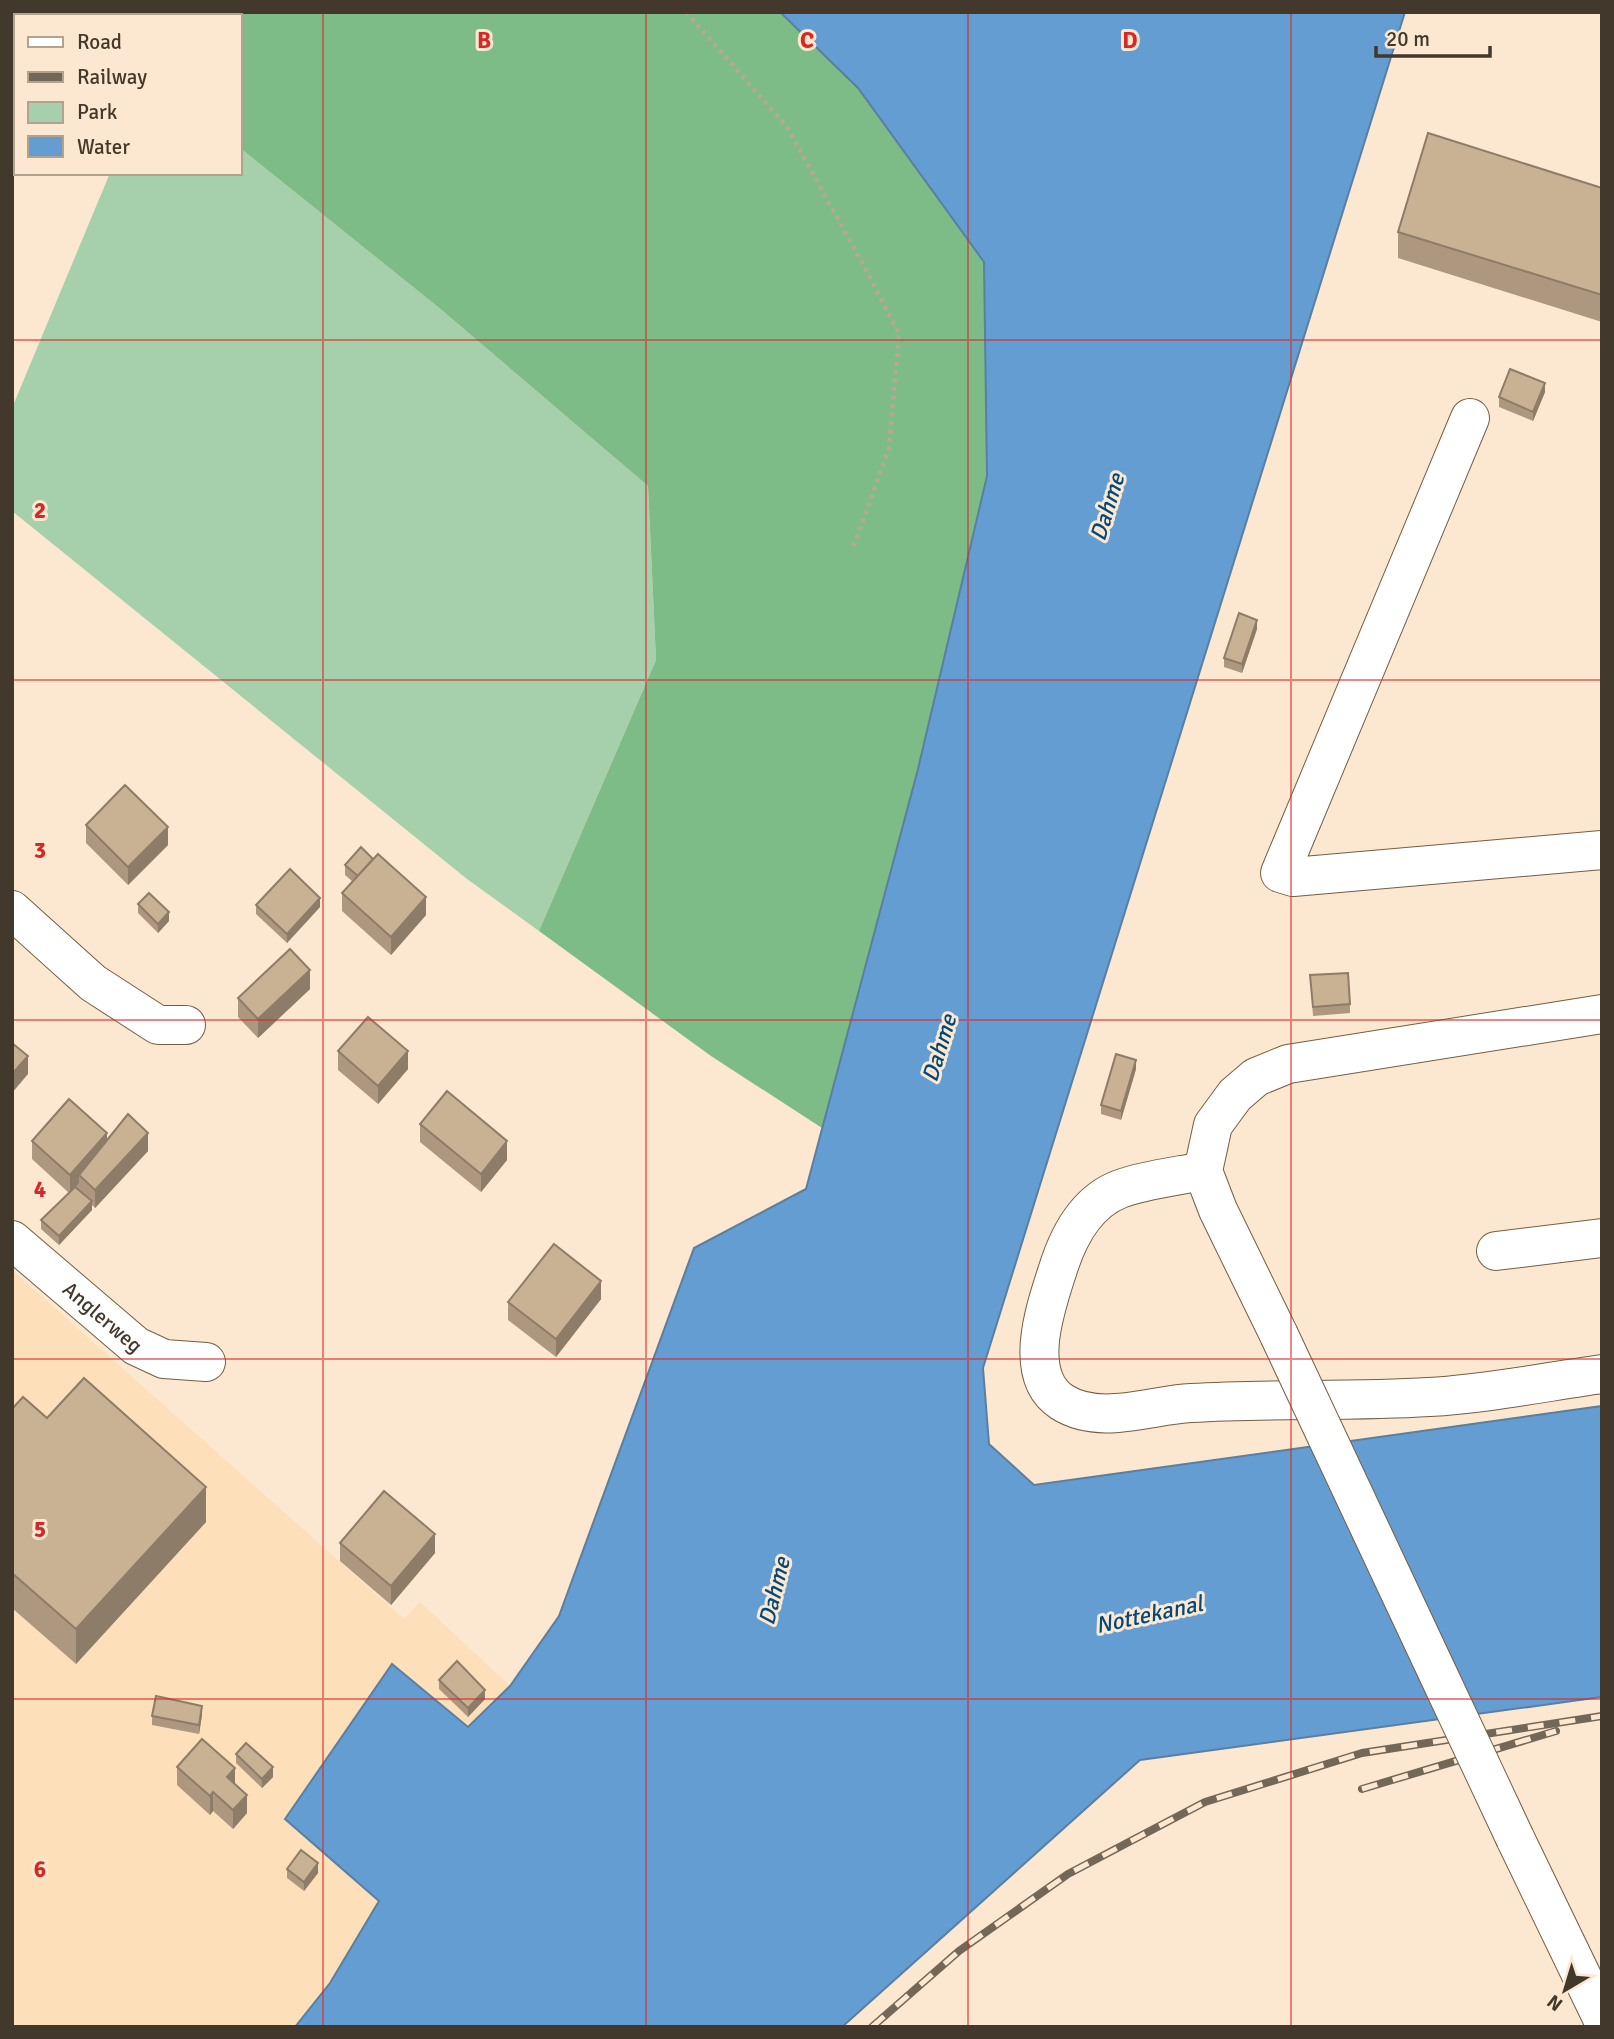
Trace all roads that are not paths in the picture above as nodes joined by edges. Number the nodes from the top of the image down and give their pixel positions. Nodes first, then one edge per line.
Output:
1 (1470, 418) dead end
2 (1602, 850) edge
3 (12, 910) edge
4 (1602, 1014) edge
5 (186, 1025) dead end
6 (1203, 1171) junction
7 (1602, 1238) edge
8 (12, 1240) edge
9 (1496, 1251) dead end
10 (206, 1362) dead end
11 (1602, 1374) edge
12 (1602, 2018) edge

1 - 2 street
3 - 5 street
4 - 6 street
6 - 11 street
6 - 12 street, bridge
7 - 9 street
8 - 10 street, Anglerweg

